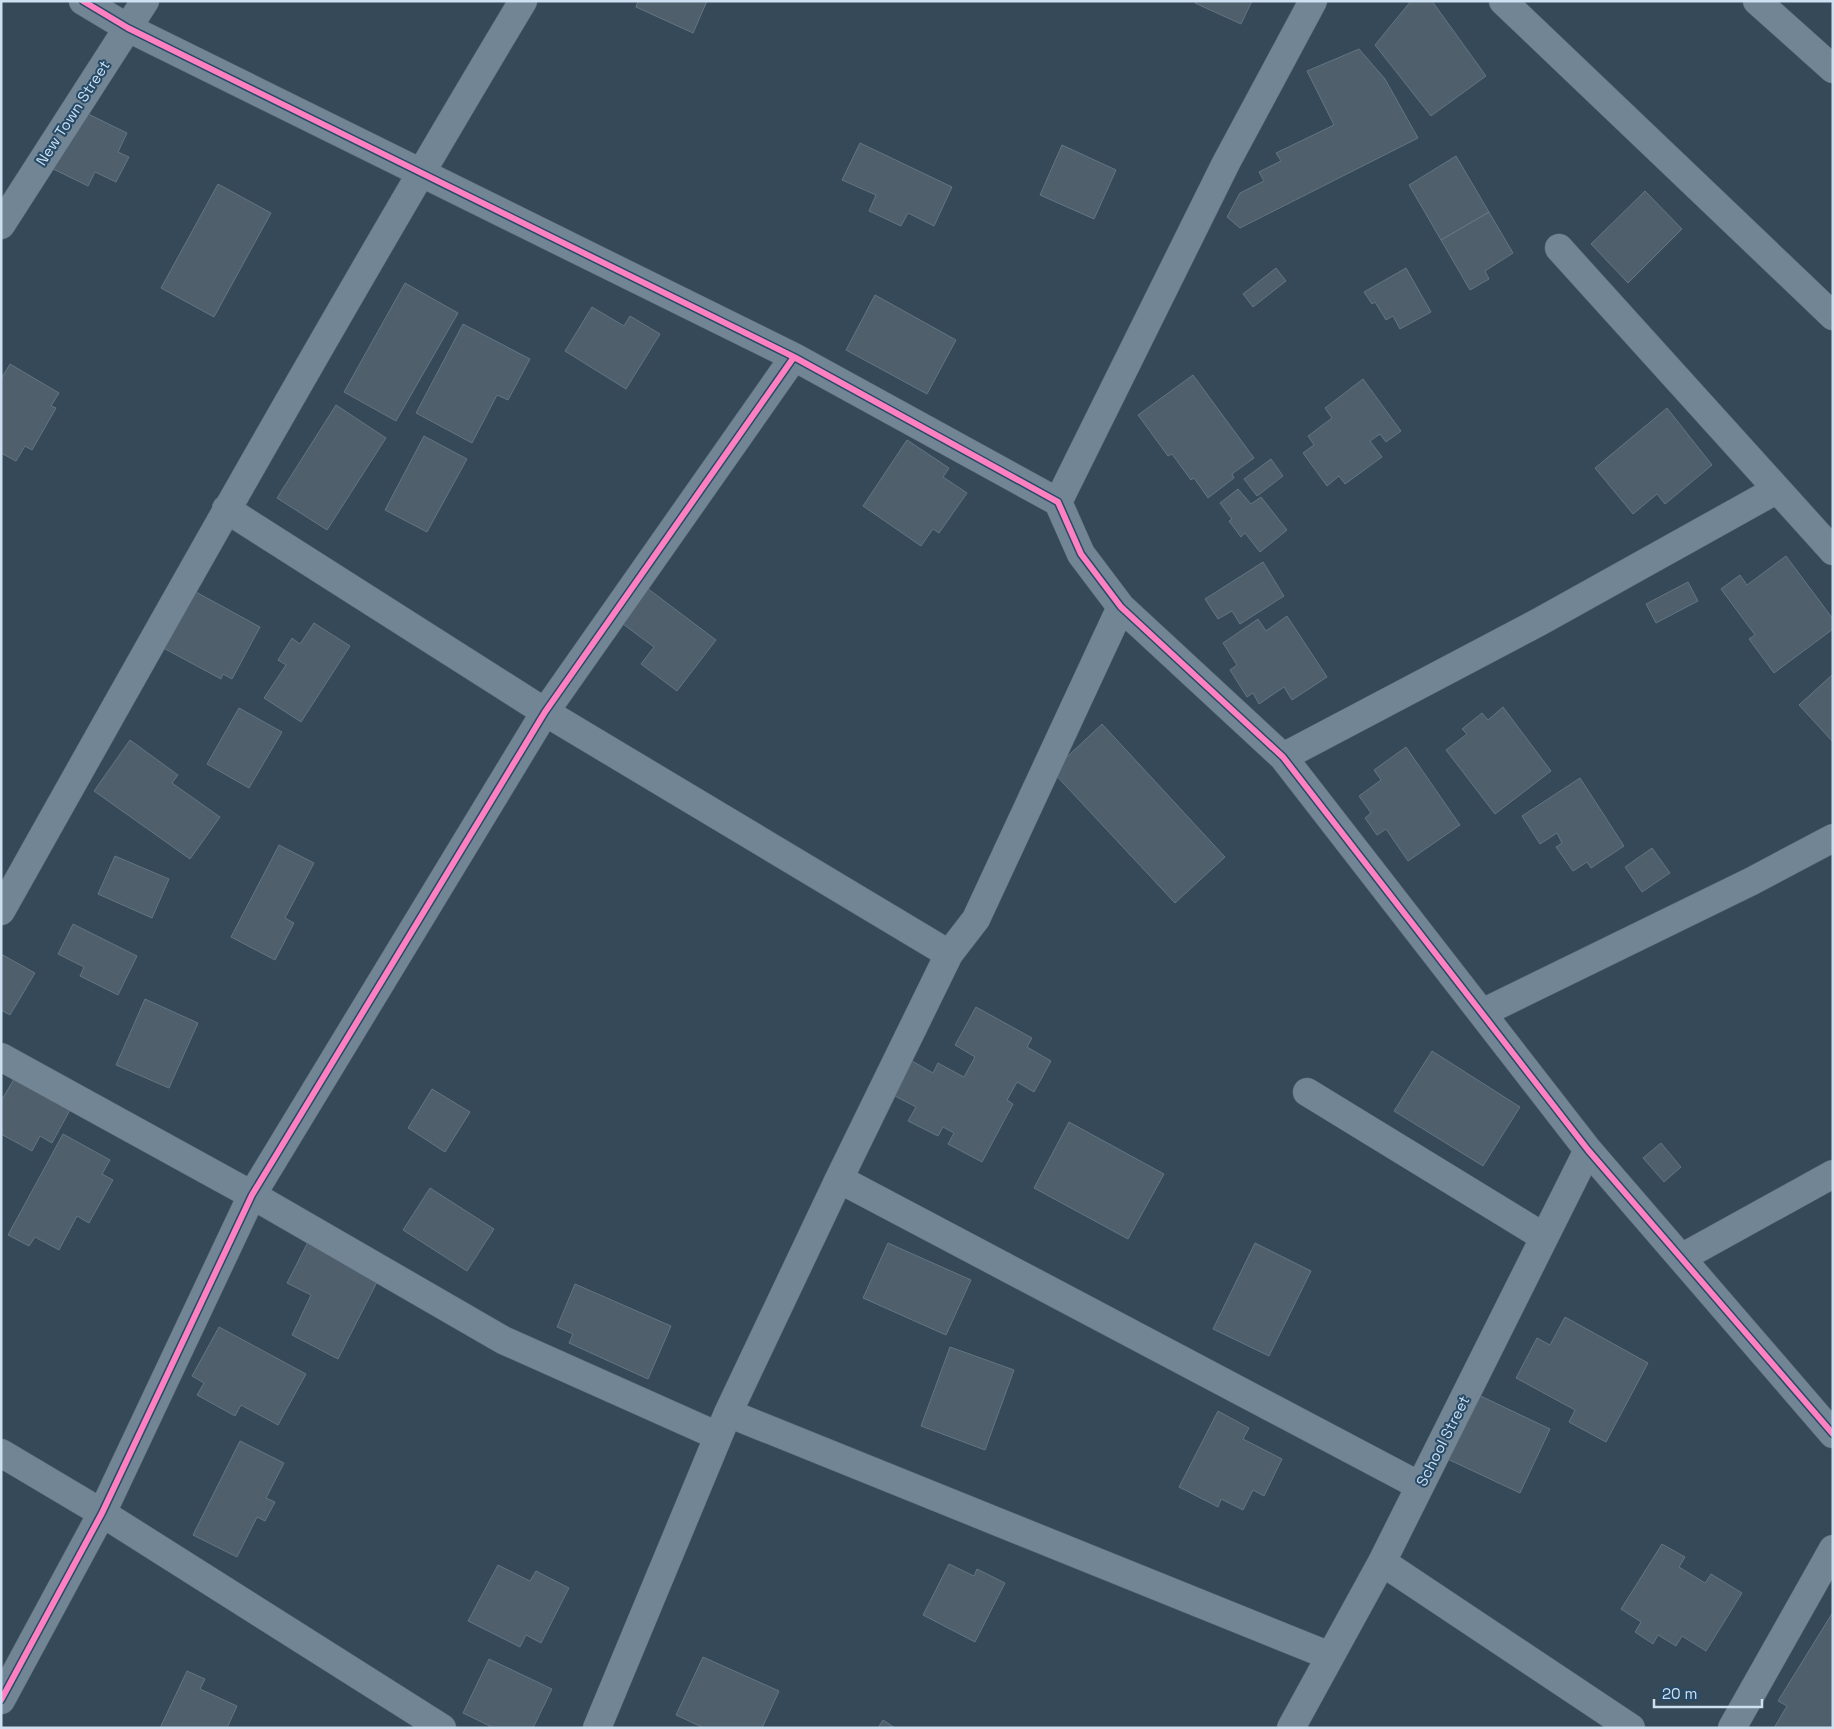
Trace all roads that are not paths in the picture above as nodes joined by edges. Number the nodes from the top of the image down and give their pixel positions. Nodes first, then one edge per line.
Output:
1 (83, 1) edge
2 (145, 1) edge
3 (523, 1) edge
4 (1313, 1) edge
5 (1503, 1) edge
6 (1757, 1) edge
7 (128, 28) junction
8 (1833, 69) edge
9 (420, 172) junction
10 (1, 225) edge
11 (1559, 248) dead end
12 (1833, 316) edge
13 (794, 357) junction
14 (1776, 490) junction
15 (1058, 502) junction
16 (226, 509) junction
17 (1833, 551) edge
18 (1121, 607) junction
19 (544, 712) junction
20 (1283, 757) junction
21 (1833, 838) edge
22 (1, 911) edge
23 (949, 954) junction
24 (1482, 1013) junction
25 (1, 1057) edge
26 (1307, 1092) dead end
27 (1588, 1150) junction
28 (1833, 1174) edge
29 (839, 1179) junction
30 (252, 1195) junction
31 (1544, 1238) junction
32 (1681, 1258) junction
33 (723, 1424) junction
34 (1833, 1434) edge
35 (1, 1453) edge
36 (1420, 1486) junction
37 (102, 1513) junction
38 (1833, 1549) edge
39 (1382, 1562) junction
40 (1330, 1656) junction
41 (1, 1700) edge
42 (442, 1728) edge
43 (597, 1728) edge
44 (1291, 1728) edge
45 (1632, 1728) edge
46 (1732, 1728) edge

1 - 7 street
2 - 7 street, New Town Street
3 - 9 street
4 - 15 street
5 - 12 street
6 - 8 street
7 - 9 street
7 - 10 street, New Town Street
9 - 13 street
9 - 16 street
11 - 14 street
13 - 15 street
13 - 19 street
14 - 17 street
14 - 20 street
15 - 18 street
16 - 19 street
16 - 22 street
18 - 20 street
18 - 23 street
19 - 23 street
19 - 30 street
20 - 24 street
21 - 24 street
23 - 29 street
24 - 27 street
25 - 30 street
26 - 31 street
27 - 31 street, School Street
27 - 32 street
28 - 32 street
29 - 33 street
29 - 36 street
30 - 33 street
30 - 37 street
31 - 36 street, School Street
32 - 34 street
33 - 40 street
33 - 43 street
35 - 37 street
36 - 39 street, School Street
37 - 41 street
37 - 42 street
38 - 46 street
39 - 40 street, School Street
39 - 45 street
40 - 44 street, School Street

